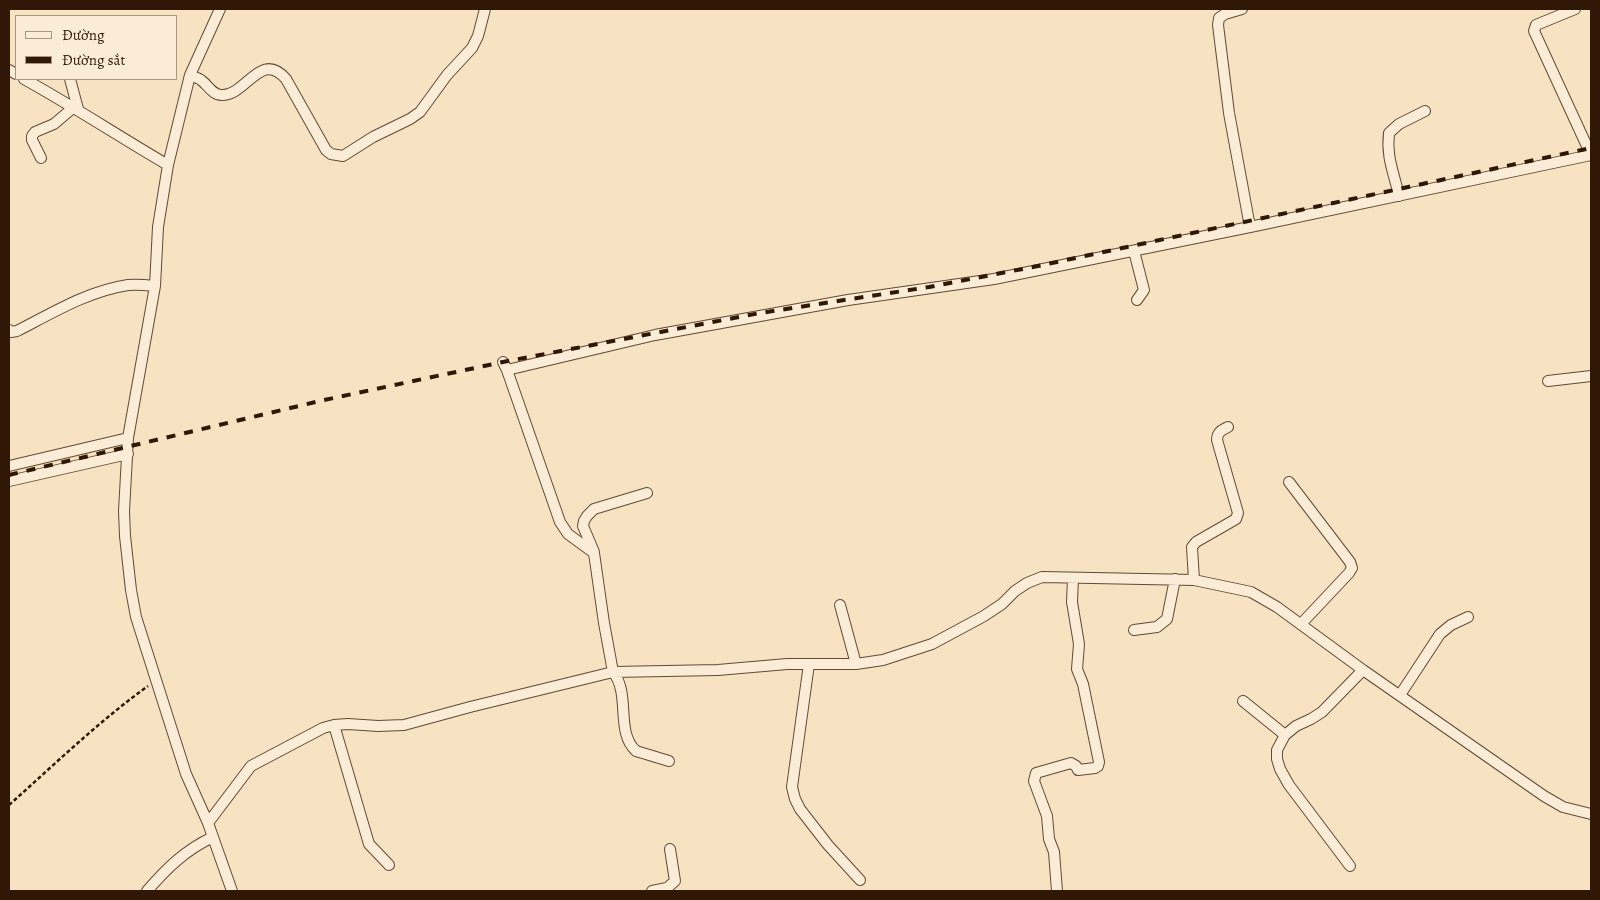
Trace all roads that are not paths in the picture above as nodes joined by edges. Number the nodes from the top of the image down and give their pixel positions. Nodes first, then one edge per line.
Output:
1 (220, 9) edge
2 (485, 9) edge
3 (1242, 9) edge
4 (1575, 9) edge
5 (190, 75) junction
6 (26, 80) edge
7 (70, 80) edge
8 (76, 108) junction
9 (1425, 111) dead end
10 (41, 158) dead end
11 (168, 166) junction
12 (1399, 196) junction
13 (1250, 227) junction
14 (1134, 251) junction
15 (155, 286) junction
16 (1137, 300) dead end
17 (9, 330) edge
18 (1591, 376) edge
19 (1548, 381) dead end
20 (1228, 427) dead end
21 (128, 438) junction
22 (128, 454) junction
23 (9, 466) edge
24 (9, 482) edge
25 (1290, 482) dead end
26 (647, 493) dead end
27 (594, 552) junction
28 (1073, 578) junction
29 (1175, 579) junction
30 (1194, 580) junction
31 (840, 606) dead end
32 (1468, 617) dead end
33 (1301, 624) junction
34 (1134, 630) dead end
35 (809, 664) junction
36 (856, 664) junction
37 (1363, 670) junction
38 (613, 672) junction
39 (1400, 695) junction
40 (1243, 701) dead end
41 (334, 725) junction
42 (1285, 735) junction
43 (669, 761) dead end
44 (1591, 814) edge
45 (208, 823) junction
46 (213, 837) junction
47 (670, 849) dead end
48 (389, 865) dead end
49 (1350, 866) dead end
50 (860, 880) dead end
51 (147, 891) edge
52 (232, 891) edge
53 (652, 891) edge
54 (1057, 891) edge

1 - 5 street
2 - 5 street
3 - 13 street
4 - 12 street
5 - 11 street
6 - 8 street
7 - 8 street
8 - 10 street
8 - 11 street
9 - 12 street
11 - 15 street
12 - 13 street
13 - 14 street
14 - 16 street
14 - 27 street
15 - 17 street
15 - 21 street
18 - 19 street
20 - 30 street
21 - 22 street
21 - 23 street
22 - 24 street
22 - 45 street
25 - 33 street
26 - 27 street
27 - 38 street
28 - 29 street
28 - 36 street
28 - 54 street
29 - 30 street
29 - 34 street
30 - 33 street
31 - 36 street
32 - 39 street
33 - 37 street
35 - 36 street
35 - 38 street
35 - 50 street
37 - 39 street
37 - 42 street
38 - 41 street
38 - 43 street
39 - 44 street
40 - 42 street
41 - 45 street
41 - 48 street
42 - 49 street
45 - 46 street
46 - 51 street
46 - 52 street
47 - 53 street

